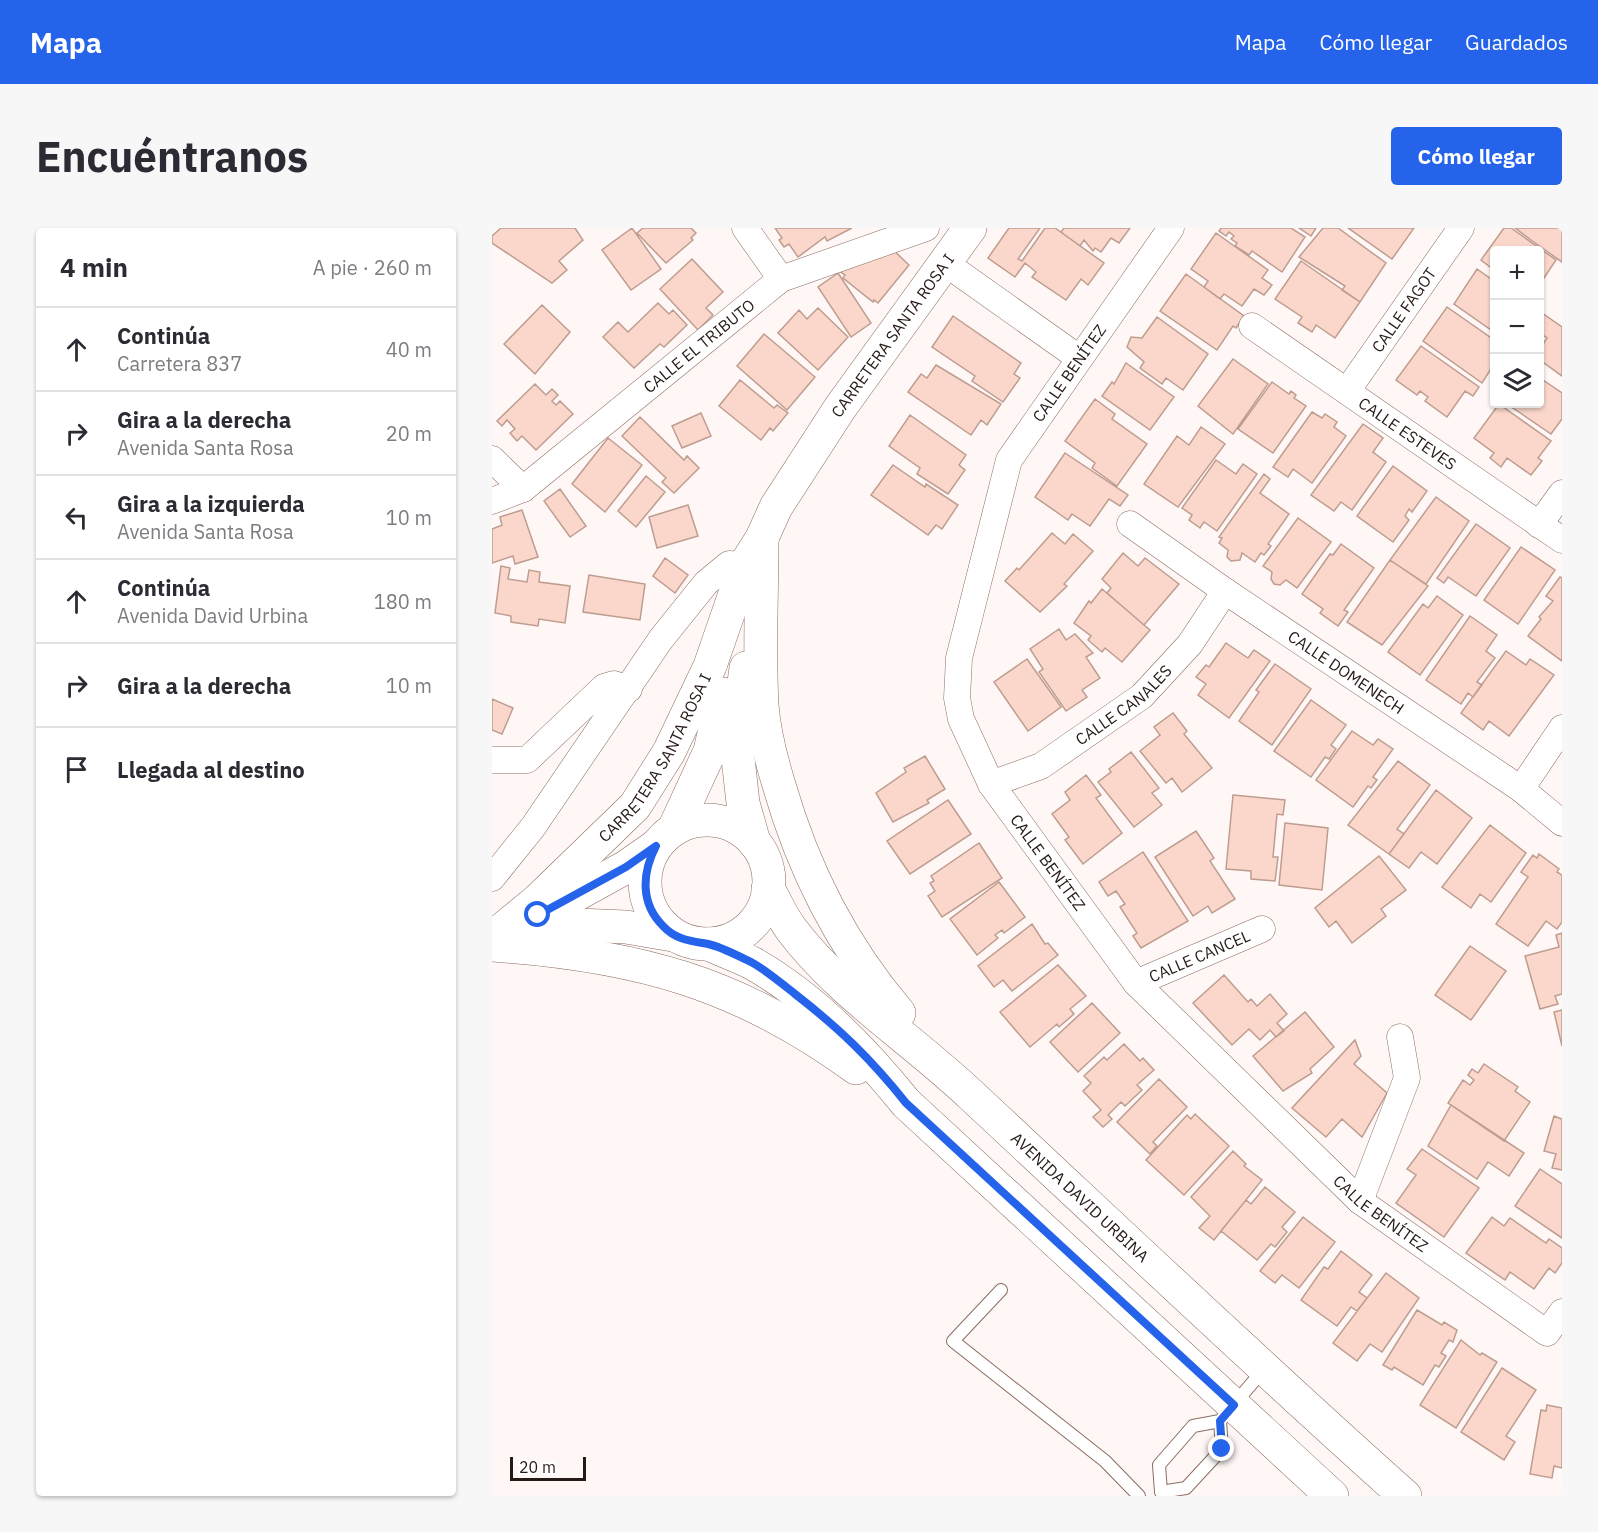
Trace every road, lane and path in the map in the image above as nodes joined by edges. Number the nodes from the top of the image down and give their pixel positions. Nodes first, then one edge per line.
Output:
1 (745, 228) edge
2 (970, 228) edge
3 (1171, 228) edge
4 (1461, 228) edge
5 (913, 230) edge
6 (945, 263) junction
7 (781, 279) junction
8 (1252, 326) dead end
9 (1079, 358) junction
10 (1347, 391) junction
11 (492, 459) edge
12 (523, 489) junction
13 (1562, 493) edge
14 (492, 501) edge
15 (1130, 524) dead end
16 (1539, 525) junction
17 (762, 538) junction
18 (1562, 540) edge
19 (744, 565) junction
20 (1225, 591) junction
21 (629, 689) junction
22 (1562, 728) edge
23 (492, 760) edge
24 (991, 784) junction
25 (1521, 789) junction
26 (1562, 823) edge
27 (665, 837) junction
28 (754, 842) junction
29 (492, 878) edge
30 (768, 889) junction
31 (1262, 929) dead end
32 (673, 934) junction
33 (492, 942) edge
34 (709, 944) junction
35 (1136, 983) junction
36 (1400, 1036) dead end
37 (939, 1064) junction
38 (906, 1103) junction
39 (1360, 1201) junction
40 (1001, 1290) dead end
41 (1562, 1312) edge
42 (1265, 1369) junction
43 (1227, 1413) junction
44 (1159, 1494) edge
45 (1139, 1496) edge
46 (1332, 1496) edge
47 (1405, 1496) edge

1 - 7 street
2 - 6 street, CARRETERA SANTA ROSA I
3 - 9 street, CALLE BENÍTEZ
4 - 10 street, CALLE FAGOT
5 - 7 street, CALLE EL TRIBUTO
6 - 9 street
6 - 17 street, CARRETERA SANTA ROSA I
7 - 12 street, CALLE EL TRIBUTO
8 - 10 street, CALLE ESTEVES
9 - 24 street, CALLE BENÍTEZ
10 - 16 street, CALLE ESTEVES
11 - 12 street
12 - 14 street, CALLE EL TRIBUTO
13 - 16 street
15 - 20 street, CALLE DOMENECH
16 - 18 street, CALLE ESTEVES
17 - 19 street, CARRETERA SANTA ROSA I
17 - 27 street, CARRETERA SANTA ROSA I
17 - 28 street, CARRETERA SANTA ROSA I
17 - 37 street
19 - 21 street
19 - 33 street, CARRETERA SANTA ROSA I
20 - 24 street, CALLE CANALES
20 - 25 street, CALLE DOMENECH
21 - 23 street
21 - 29 street
22 - 25 street
24 - 35 street, CALLE BENÍTEZ
25 - 26 street, CALLE DOMENECH
27 - 28 street
27 - 32 street
27 - 33 street
28 - 30 street
30 - 34 street
30 - 37 street, AVENIDA DAVID URBINA
31 - 35 street, CALLE CANCEL
32 - 33 street
32 - 34 street
33 - 38 street
34 - 38 street
35 - 39 street, CALLE BENÍTEZ
36 - 39 street
37 - 42 street, AVENIDA DAVID URBINA
38 - 43 street
39 - 41 street, CALLE BENÍTEZ
40 - 45 lane
42 - 43 lane
42 - 47 street, AVENIDA DAVID URBINA
43 - 44 lane
43 - 44 lane
43 - 46 street

